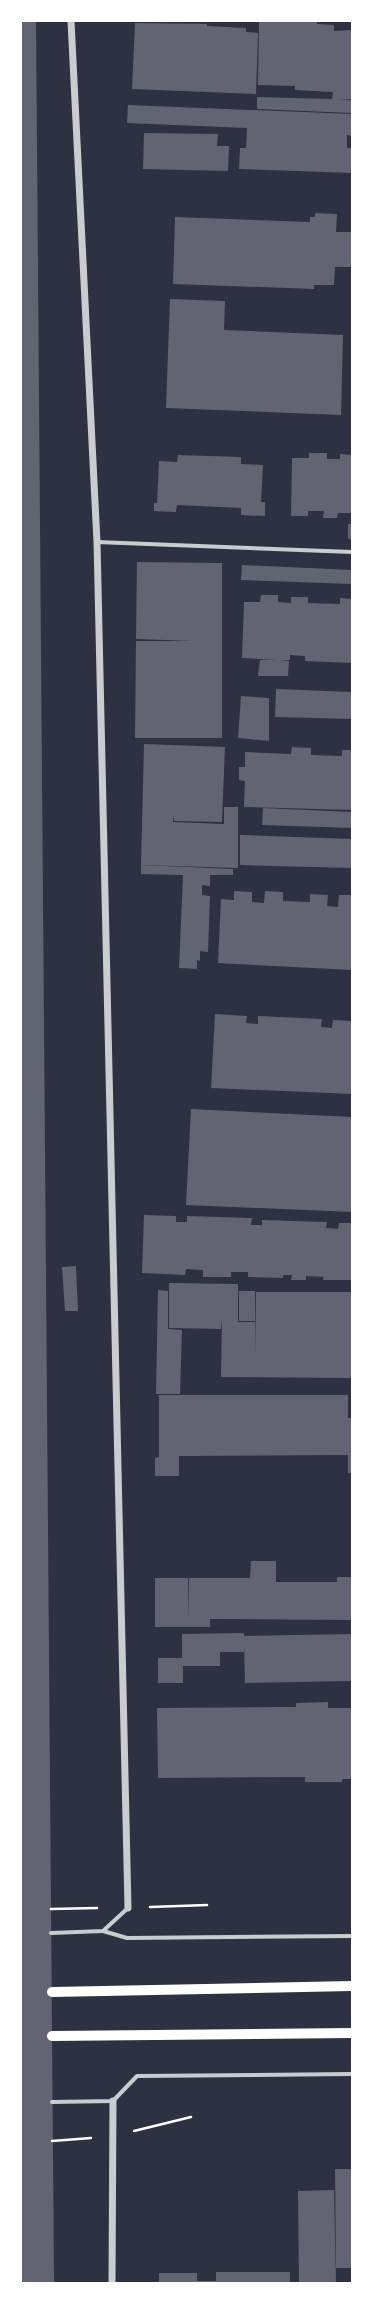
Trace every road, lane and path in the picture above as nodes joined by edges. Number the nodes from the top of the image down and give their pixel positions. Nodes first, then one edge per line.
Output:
1 (71, 21) edge
2 (97, 542) junction
3 (352, 552) edge
4 (128, 1908) joint
5 (103, 1932) junction
6 (51, 1933) dead end
7 (352, 1936) edge
8 (352, 1986) edge
9 (52, 1992) dead end
10 (352, 2033) edge
11 (52, 2036) dead end
12 (352, 2074) edge
13 (112, 2101) junction
14 (52, 2102) dead end
15 (112, 2283) edge

1 - 2 street
2 - 3 street
2 - 4 street
4 - 5 street
5 - 6 street
5 - 7 street
8 - 9 main road
10 - 11 main road
12 - 13 street
13 - 14 street
13 - 15 street

